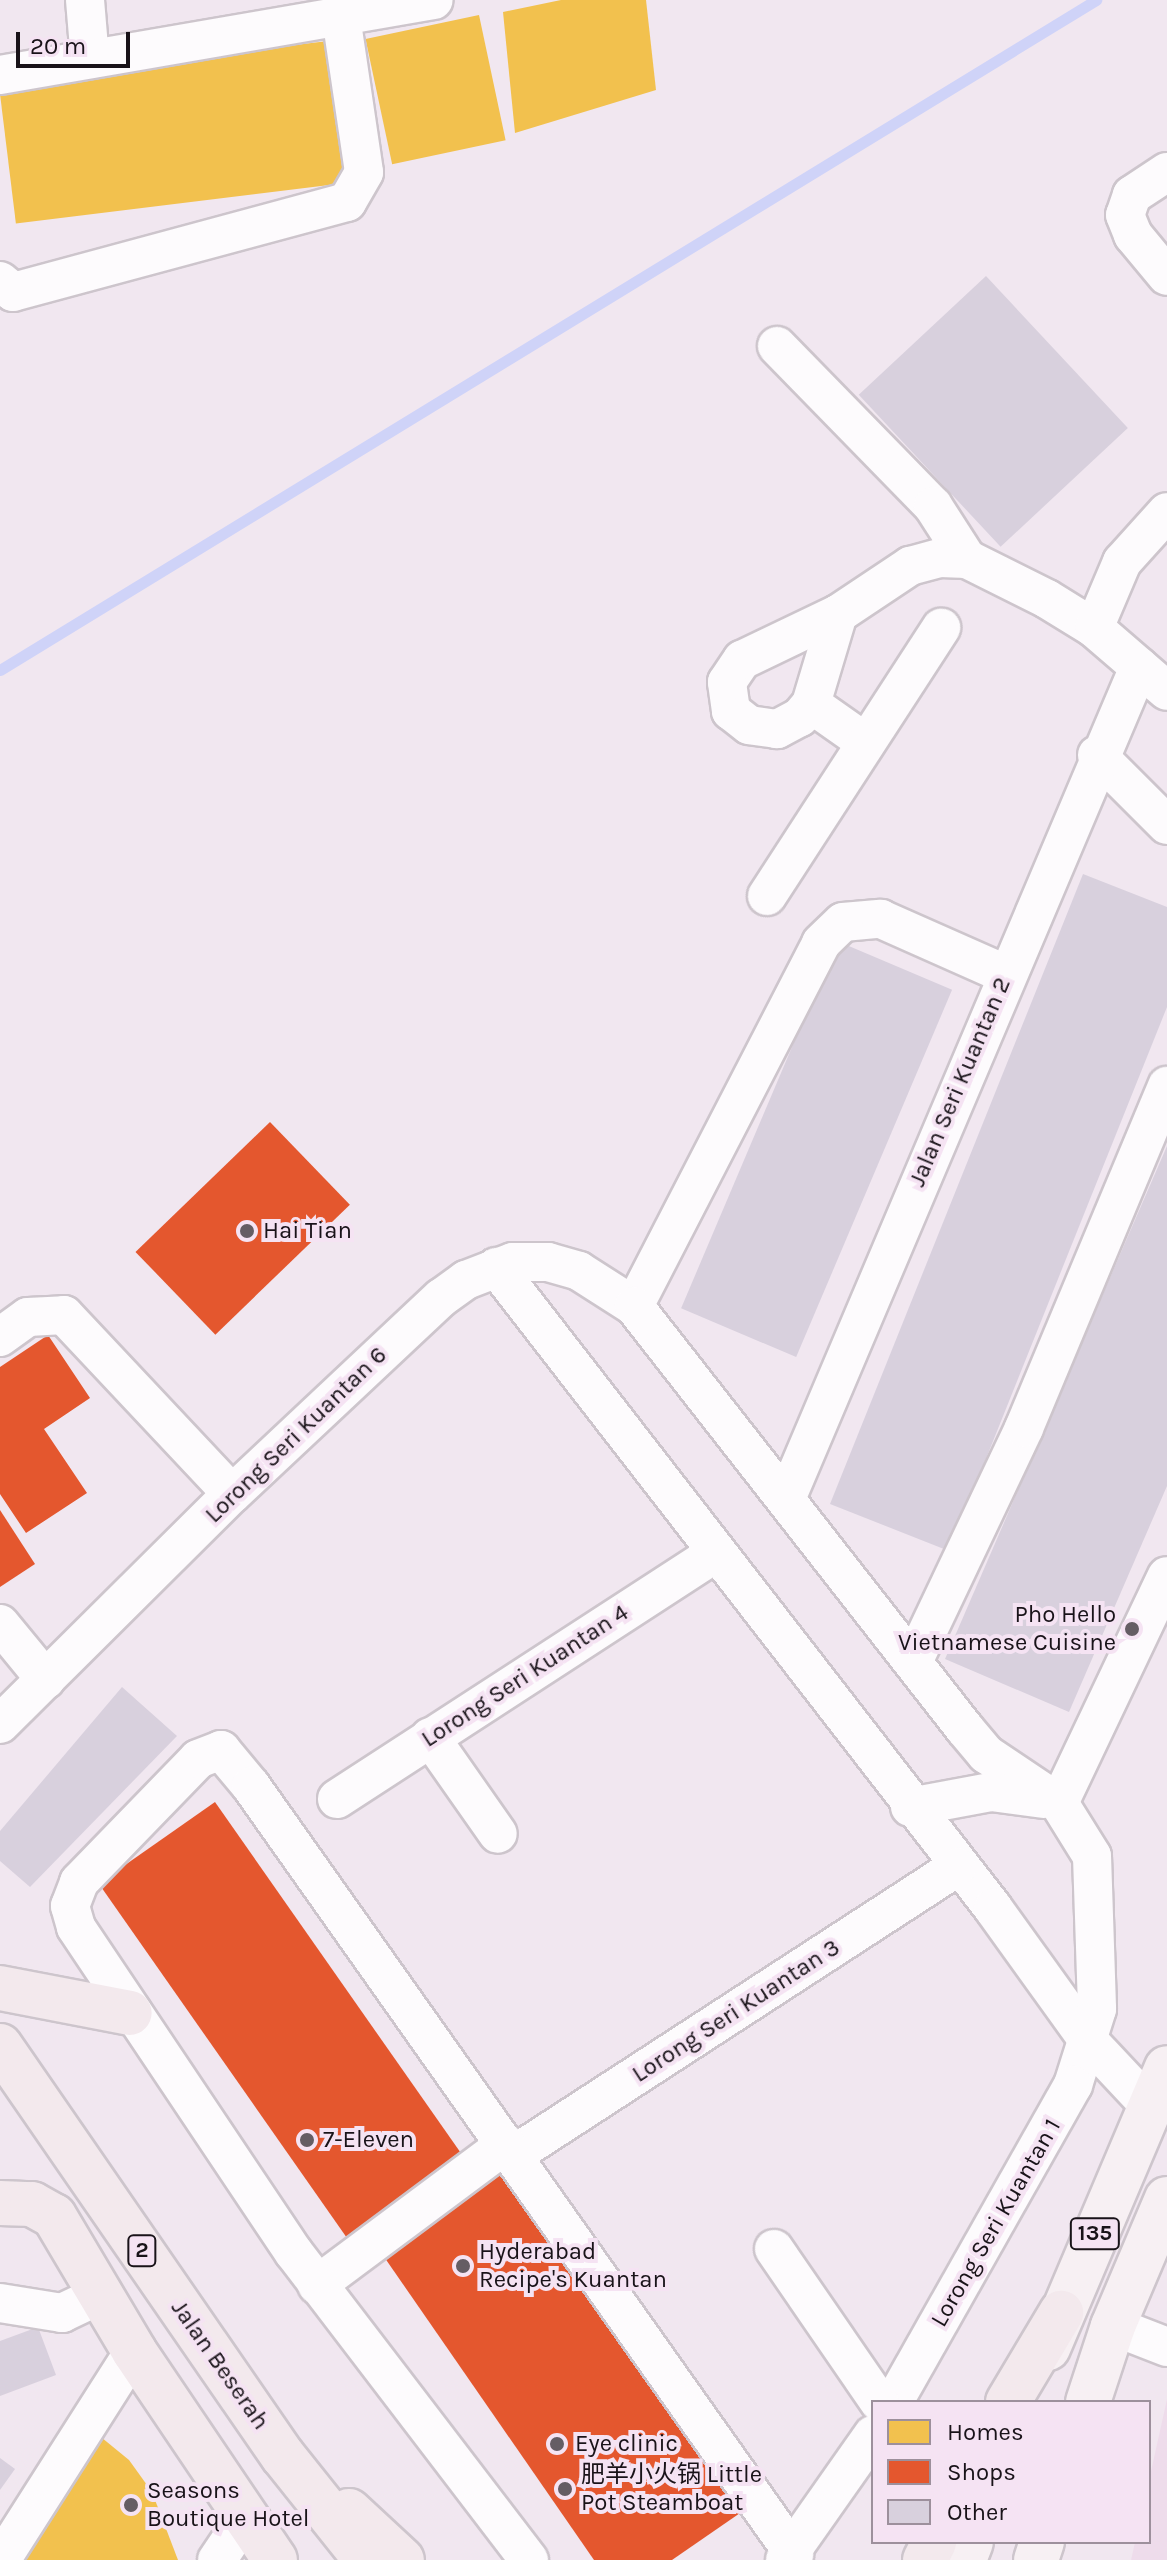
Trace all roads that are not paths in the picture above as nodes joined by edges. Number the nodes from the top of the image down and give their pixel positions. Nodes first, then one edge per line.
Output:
1 (85, 0) edge
2 (434, 0) edge
3 (341, 16) junction
4 (90, 59) junction
5 (0, 75) edge
6 (1167, 172) edge
7 (1167, 276) edge
8 (9, 288) edge
9 (777, 346) dead end
10 (1167, 512) edge
11 (967, 559) junction
12 (838, 614) junction
13 (941, 628) dead end
14 (1094, 628) junction
15 (1153, 679) edge
16 (811, 704) junction
17 (865, 742) junction
18 (1097, 755) junction
19 (1167, 825) edge
20 (767, 896) dead end
21 (1005, 974) junction
22 (1167, 1086) edge
23 (496, 1267) junction
24 (634, 1306) junction
25 (0, 1337) edge
26 (232, 1494) junction
27 (786, 1499) junction
28 (714, 1554) junction
29 (1167, 1576) edge
30 (0, 1624) edge
31 (913, 1662) junction
32 (46, 1680) junction
33 (0, 1724) edge
34 (430, 1737) junction
35 (337, 1799) dead end
36 (1059, 1803) junction
37 (910, 1807) junction
38 (498, 1834) dead end
39 (957, 1867) junction
40 (0, 1988) edge
41 (130, 2013) junction
42 (1087, 2039) junction
43 (0, 2046) edge
44 (1159, 2087) edge
45 (510, 2149) junction
46 (1167, 2199) edge
47 (0, 2203) edge
48 (774, 2249) dead end
49 (317, 2285) junction
50 (102, 2294) junction
51 (0, 2303) edge
52 (1061, 2313) junction
53 (1113, 2326) junction
54 (1167, 2347) edge
55 (134, 2351) junction
56 (878, 2400) edge
57 (895, 2400) edge
58 (1009, 2400) edge
59 (1027, 2400) edge
60 (1089, 2400) edge
61 (871, 2438) edge
62 (283, 2456) junction
63 (246, 2517) junction
64 (790, 2557) edge
65 (1, 2560) edge
66 (217, 2560) edge
67 (275, 2560) edge
68 (366, 2560) edge
69 (402, 2560) edge
70 (529, 2560) edge

1 - 4 street
2 - 3 street
3 - 4 street
3 - 8 street
4 - 5 street
6 - 7 street
9 - 11 street
10 - 14 street
11 - 12 street
11 - 14 street
12 - 16 street
12 - 16 street
13 - 17 street
14 - 15 street
15 - 18 street, Jalan Seri Kuantan 2
16 - 17 street
17 - 20 street
18 - 19 street
18 - 21 street, Jalan Seri Kuantan 2
21 - 24 street
21 - 27 street, Jalan Seri Kuantan 2
22 - 31 street
23 - 24 street, Lorong Seri Kuantan 6
23 - 26 street, Lorong Seri Kuantan 6
23 - 28 street
24 - 27 street, Lorong Seri Kuantan 6
25 - 26 street
26 - 32 street, Lorong Seri Kuantan 6
27 - 31 street, Lorong Seri Kuantan 6
28 - 34 street, Lorong Seri Kuantan 4
28 - 37 street
29 - 36 street
30 - 32 street
31 - 36 street, Lorong Seri Kuantan 6
32 - 33 street, Lorong Seri Kuantan 6
34 - 35 street, Lorong Seri Kuantan 4
34 - 38 street
36 - 37 street
36 - 42 street, Lorong Seri Kuantan 1
37 - 39 street
39 - 42 street
39 - 45 street, Lorong Seri Kuantan 3
40 - 41 highway
41 - 45 street
41 - 49 street
42 - 44 street
42 - 57 street, Lorong Seri Kuantan 1
43 - 62 highway, Jalan Beserah / 2
44 - 52 main road, 135
45 - 49 street, Lorong Seri Kuantan 3
45 - 64 street
46 - 53 main road, 135
47 - 50 highway, 2
48 - 56 street
49 - 70 street
50 - 51 street
50 - 55 highway, 2
52 - 58 highway
52 - 59 main road, 135
53 - 54 street
53 - 60 main road, 135
55 - 63 highway, 2
55 - 65 street
61 - 64 street
62 - 68 highway, Jalan Beserah / 2
62 - 69 highway
63 - 66 street
63 - 67 highway, 2

